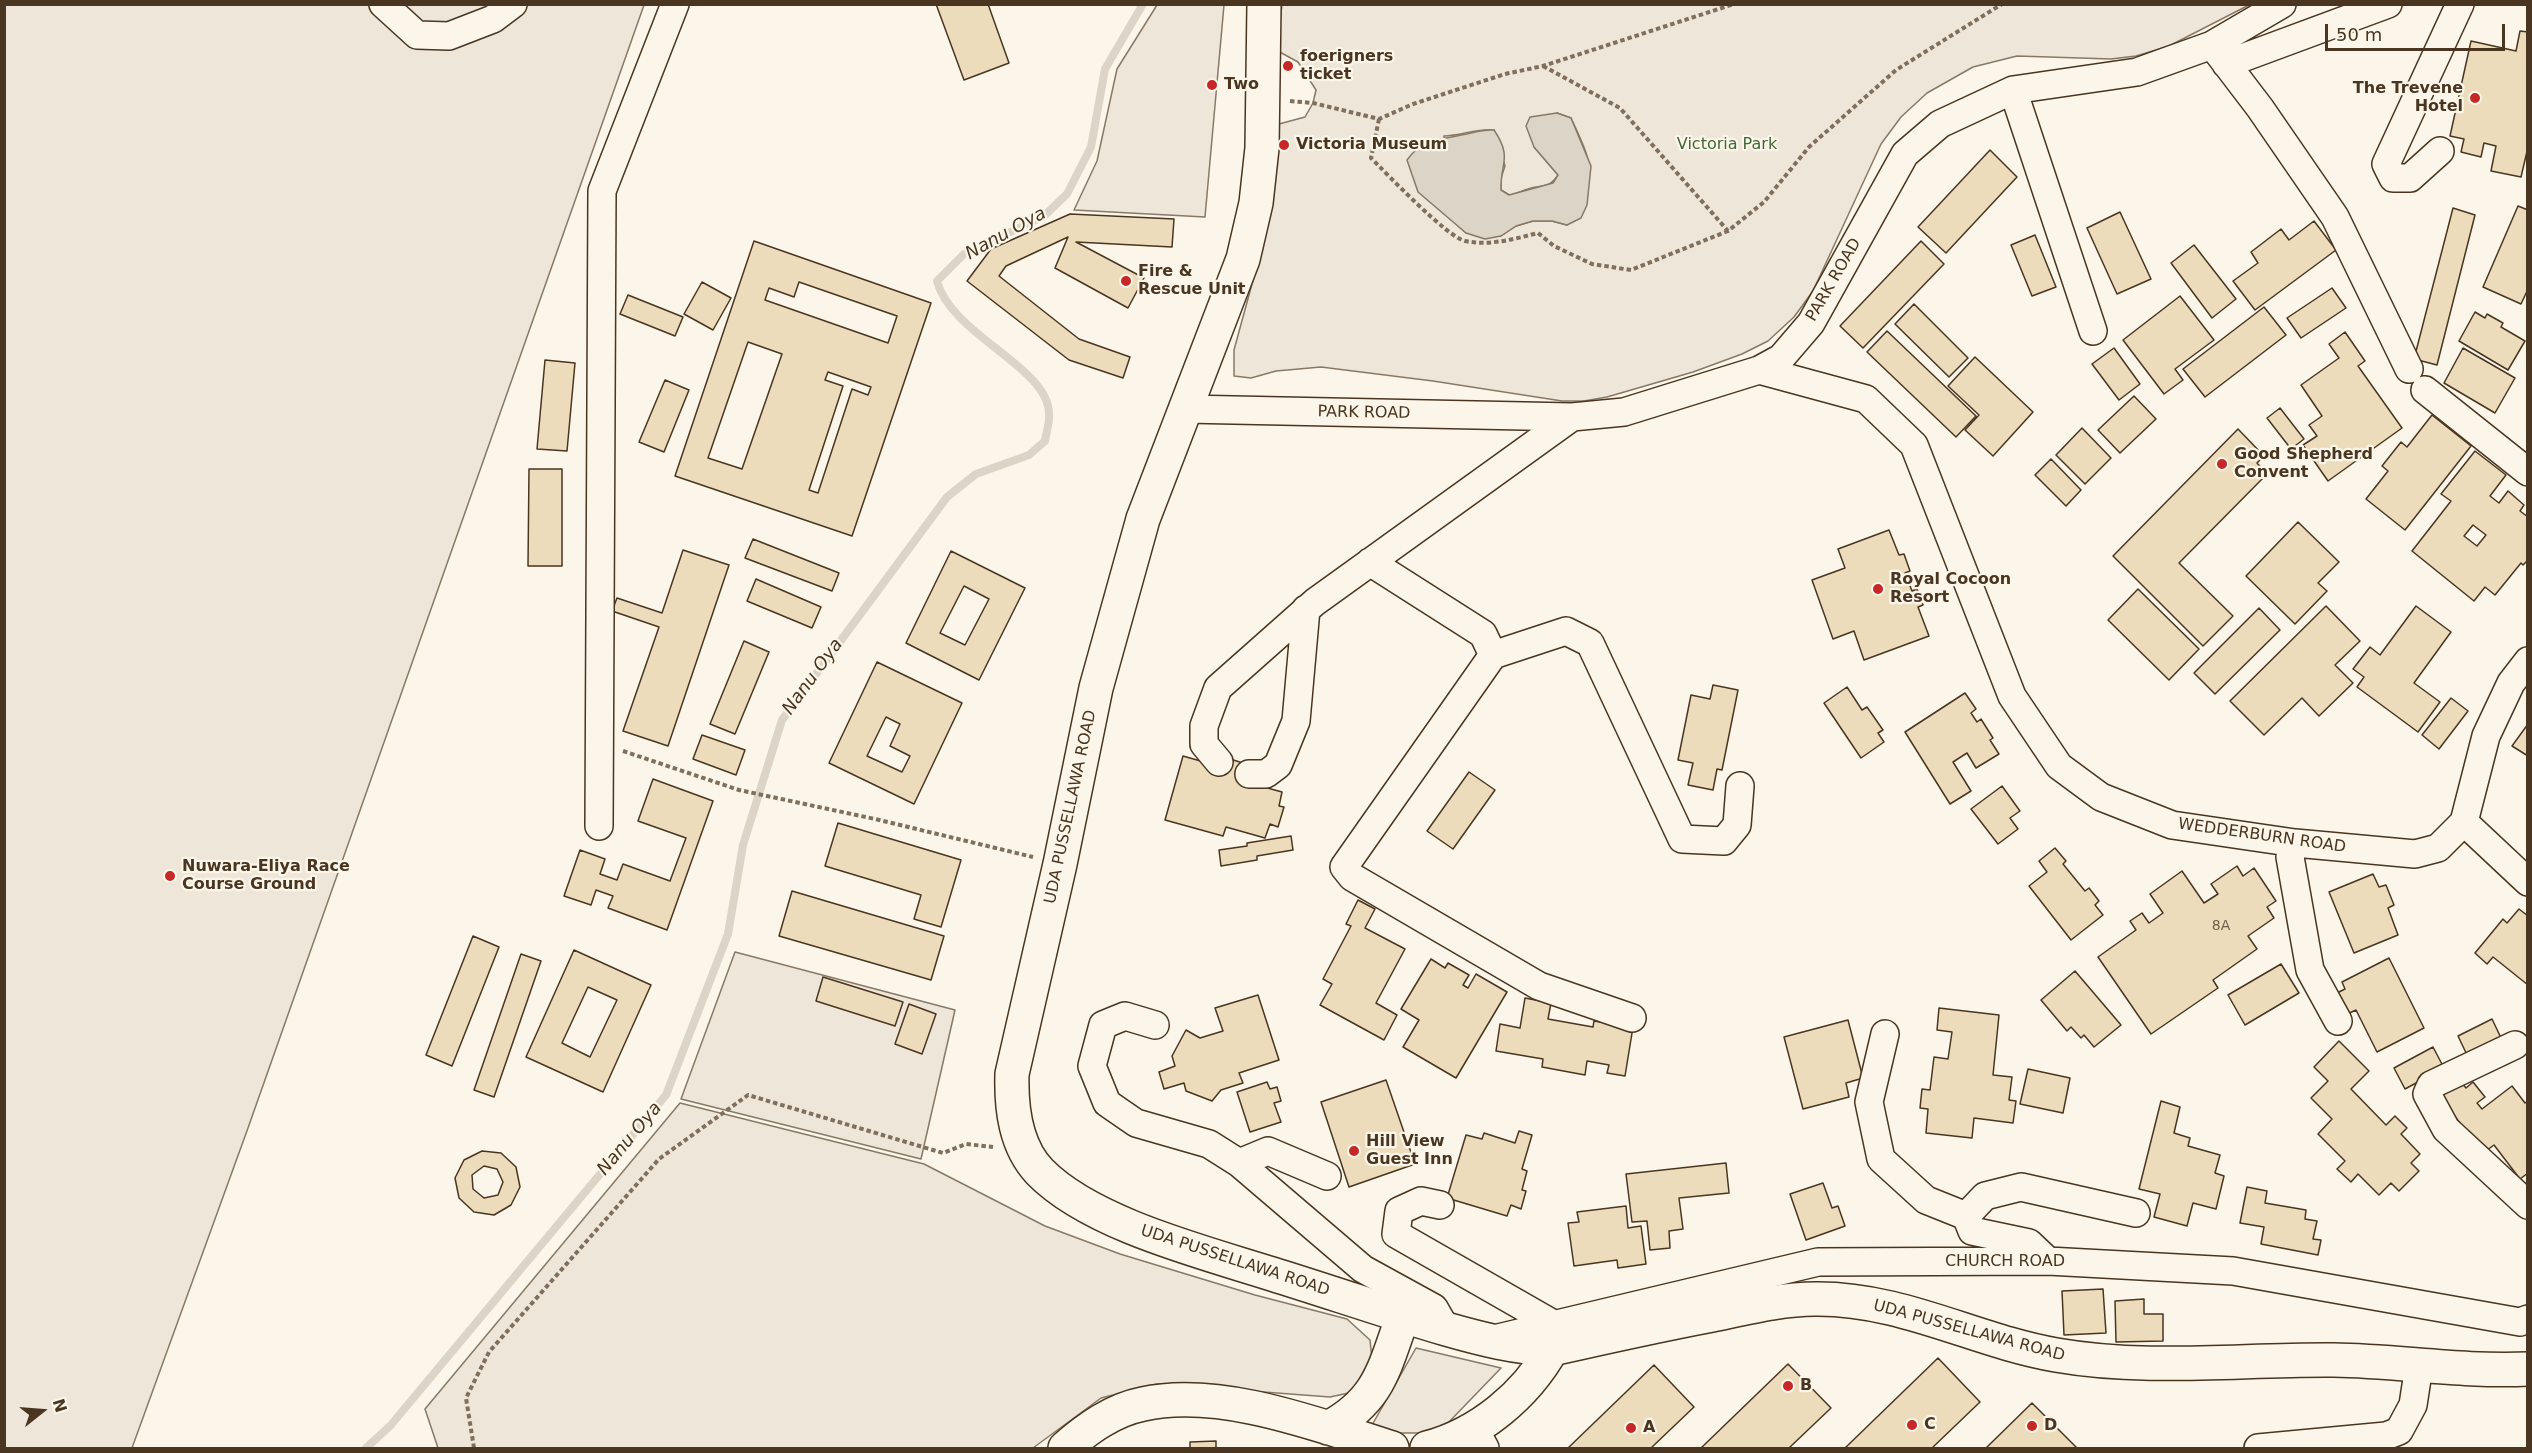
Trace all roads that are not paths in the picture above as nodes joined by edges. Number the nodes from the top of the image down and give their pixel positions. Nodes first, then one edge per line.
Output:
1 (383, 4) edge
2 (513, 4) edge
3 (675, 4) edge
4 (1264, 4) edge
5 (2282, 4) edge
6 (2388, 4) edge
7 (2460, 4) edge
8 (2219, 55) junction
9 (2013, 90) junction
10 (2440, 151) dead end
11 (2093, 331) dead end
12 (1759, 370) junction
13 (1185, 409) junction
14 (1572, 417) junction
15 (2528, 472) edge
16 (1370, 562) junction
17 (1306, 609) junction
18 (1493, 656) junction
19 (2528, 661) edge
20 (1219, 762) dead end
21 (1249, 774) dead end
22 (1740, 786) dead end
23 (2464, 822) junction
24 (599, 826) dead end
25 (2295, 843) junction
26 (2528, 882) edge
27 (1632, 1018) dead end
28 (2338, 1021) dead end
29 (1155, 1025) dead end
30 (1885, 1034) dead end
31 (2515, 1045) dead end
32 (1239, 1163) junction
33 (1327, 1176) dead end
34 (1440, 1204) dead end
35 (2528, 1205) edge
36 (2136, 1213) dead end
37 (1966, 1216) junction
38 (2048, 1260) junction
39 (1403, 1316) junction
40 (2528, 1319) edge
41 (1446, 1329) junction
42 (1554, 1337) junction
43 (2420, 1366) junction
44 (2528, 1369) edge
45 (1328, 1428) junction
46 (1480, 1438) edge
47 (1065, 1449) edge
48 (1392, 1449) edge
49 (1427, 1449) edge
50 (2258, 1449) edge

1 - 2 street
3 - 24 street
4 - 13 main road, UDA PUSSELLAWA ROAD
5 - 8 street, PARK ROAD
6 - 8 street
7 - 10 street
8 - 9 street, PARK ROAD
8 - 15 street
9 - 11 street
9 - 12 street, PARK ROAD
12 - 14 street, PARK ROAD
12 - 25 street, WEDDERBURN ROAD
13 - 14 street, PARK ROAD
13 - 39 main road, UDA PUSSELLAWA ROAD
14 - 16 street
16 - 17 street
16 - 18 street
17 - 20 street
17 - 21 street
18 - 22 street
18 - 27 street
19 - 23 street
23 - 25 street, WEDDERBURN ROAD
23 - 26 street
25 - 28 street
29 - 32 street
30 - 37 street
31 - 35 street
32 - 33 street
32 - 41 street
34 - 42 street
36 - 37 street
37 - 38 street
38 - 40 street, CHURCH ROAD
38 - 42 street, CHURCH ROAD
39 - 41 main road, UDA PUSSELLAWA ROAD
39 - 45 main road
41 - 42 main road, UDA PUSSELLAWA ROAD
42 - 43 main road, UDA PUSSELLAWA ROAD
42 - 46 main road
43 - 44 main road, UDA PUSSELLAWA ROAD
43 - 50 street
45 - 47 main road
45 - 48 main road
46 - 49 main road

